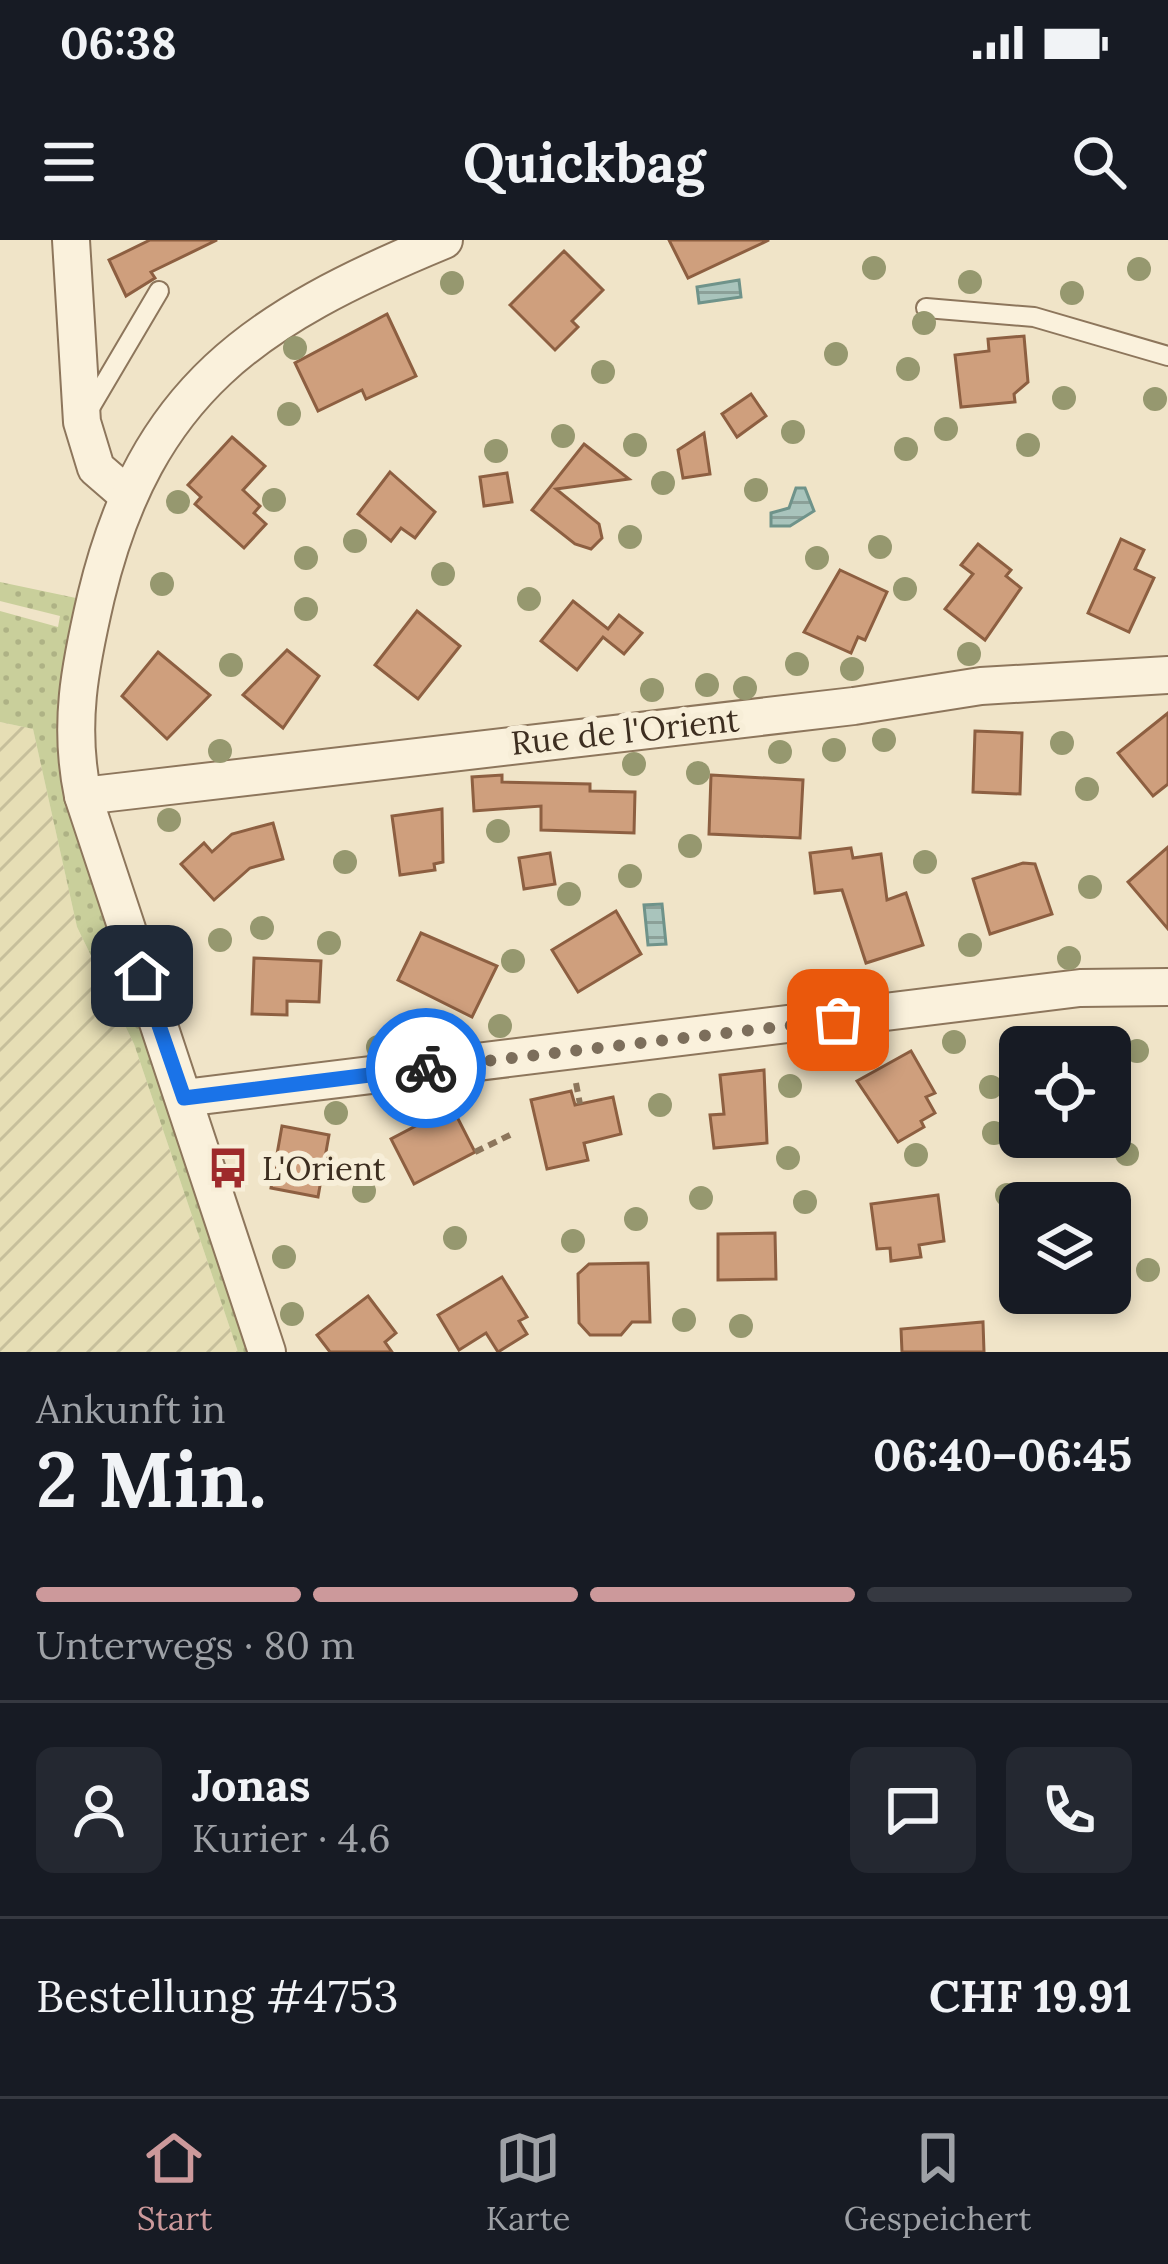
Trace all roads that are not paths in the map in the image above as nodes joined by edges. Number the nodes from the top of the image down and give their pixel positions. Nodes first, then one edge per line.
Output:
1 (71, 240) edge
2 (444, 240) edge
3 (159, 291) dead end
4 (926, 308) dead end
5 (1168, 356) edge
6 (82, 422) junction
7 (126, 494) junction
8 (1168, 675) edge
9 (83, 796) junction
10 (1168, 987) edge
11 (184, 1098) junction
12 (267, 1352) edge

1 - 6 street
2 - 7 street
3 - 6 lane
4 - 5 lane
6 - 7 street
7 - 9 street
8 - 9 street, Rue de l'Orient
9 - 11 street
10 - 11 street
11 - 12 street

